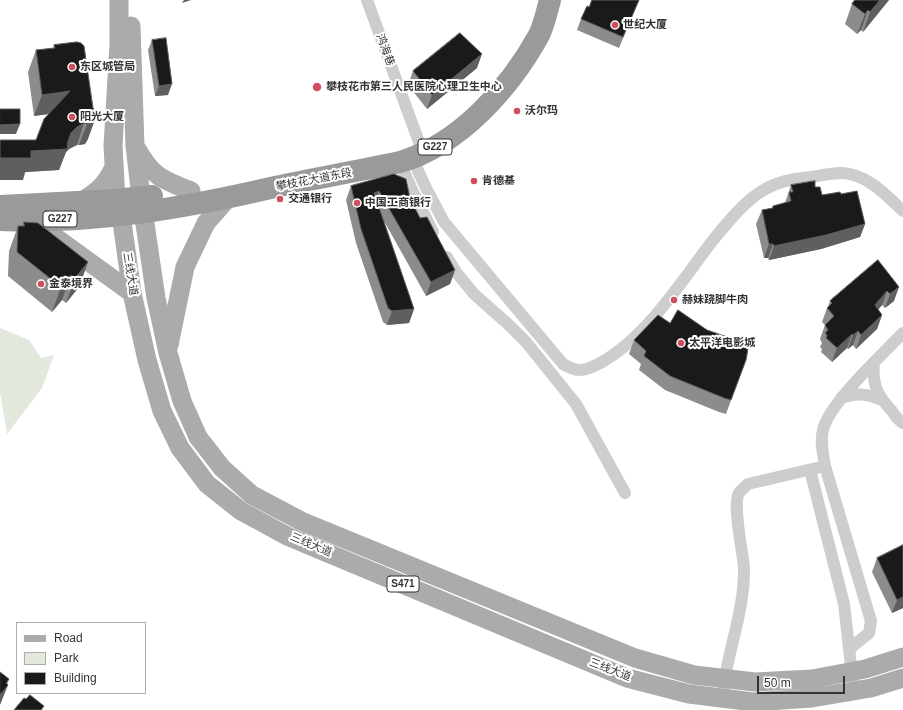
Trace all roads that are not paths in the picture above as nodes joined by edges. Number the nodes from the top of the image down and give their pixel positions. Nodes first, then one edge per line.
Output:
1 (119, 0) edge
2 (130, 0) edge
3 (367, 0) edge
4 (542, 0) edge
5 (550, 0) edge
6 (125, 44) junction
7 (135, 146) junction
8 (408, 154) junction
9 (114, 167) junction
10 (191, 191) junction
11 (228, 198) junction
12 (81, 202) junction
13 (142, 205) junction
14 (0, 206) edge
15 (118, 208) junction
16 (903, 211) edge
17 (0, 220) edge
18 (33, 221) junction
19 (132, 293) junction
20 (903, 333) edge
21 (168, 353) junction
22 (874, 362) junction
23 (841, 398) junction
24 (882, 400) junction
25 (903, 423) edge
26 (825, 466) junction
27 (810, 470) junction
28 (625, 493) dead end
29 (850, 651) junction
30 (903, 657) edge
31 (852, 671) junction
32 (724, 678) junction
33 (903, 678) edge
34 (854, 692) junction
35 (722, 698) junction

1 - 6 main road, 三线大道
2 - 6 main road, 三线大道
3 - 8 street, 鸿海巷
4 - 8 highway, 攀枝花大道东段 / G227
5 - 8 highway, 攀枝花大道东段 / G227
6 - 7 main road, 三线大道
6 - 9 main road, 三线大道
7 - 10 main road
7 - 13 main road, 三线大道
8 - 10 highway, 攀枝花大道东段 / G227
8 - 11 highway, 攀枝花大道东段 / G227
8 - 16 street
8 - 28 street
9 - 12 main road
9 - 15 main road, 三线大道
10 - 13 highway, 攀枝花大道东段 / G227
11 - 13 highway, 攀枝花大道东段 / G227
11 - 21 main road
12 - 14 highway, 攀枝花大道东段 / G227
12 - 15 highway, 攀枝花大道东段 / G227
13 - 15 highway, 攀枝花大道东段 / G227
13 - 21 main road, 三线大道 / S471
15 - 18 highway, 攀枝花大道东段 / G227
15 - 19 main road, 三线大道 / S471
17 - 18 highway, 攀枝花大道东段 / G227
18 - 19 main road
19 - 35 main road, 三线大道 / S471
20 - 22 street
21 - 32 main road, 三线大道 / S471
22 - 23 street
22 - 24 street
23 - 24 street
23 - 26 street
24 - 25 street
26 - 27 street
26 - 29 street
27 - 29 street
27 - 32 street
29 - 31 street
30 - 31 main road, 三线大道 / S471
31 - 32 main road, 三线大道 / S471
31 - 34 street
32 - 35 street
33 - 34 main road, 三线大道 / S471
34 - 35 main road, 三线大道 / S471

